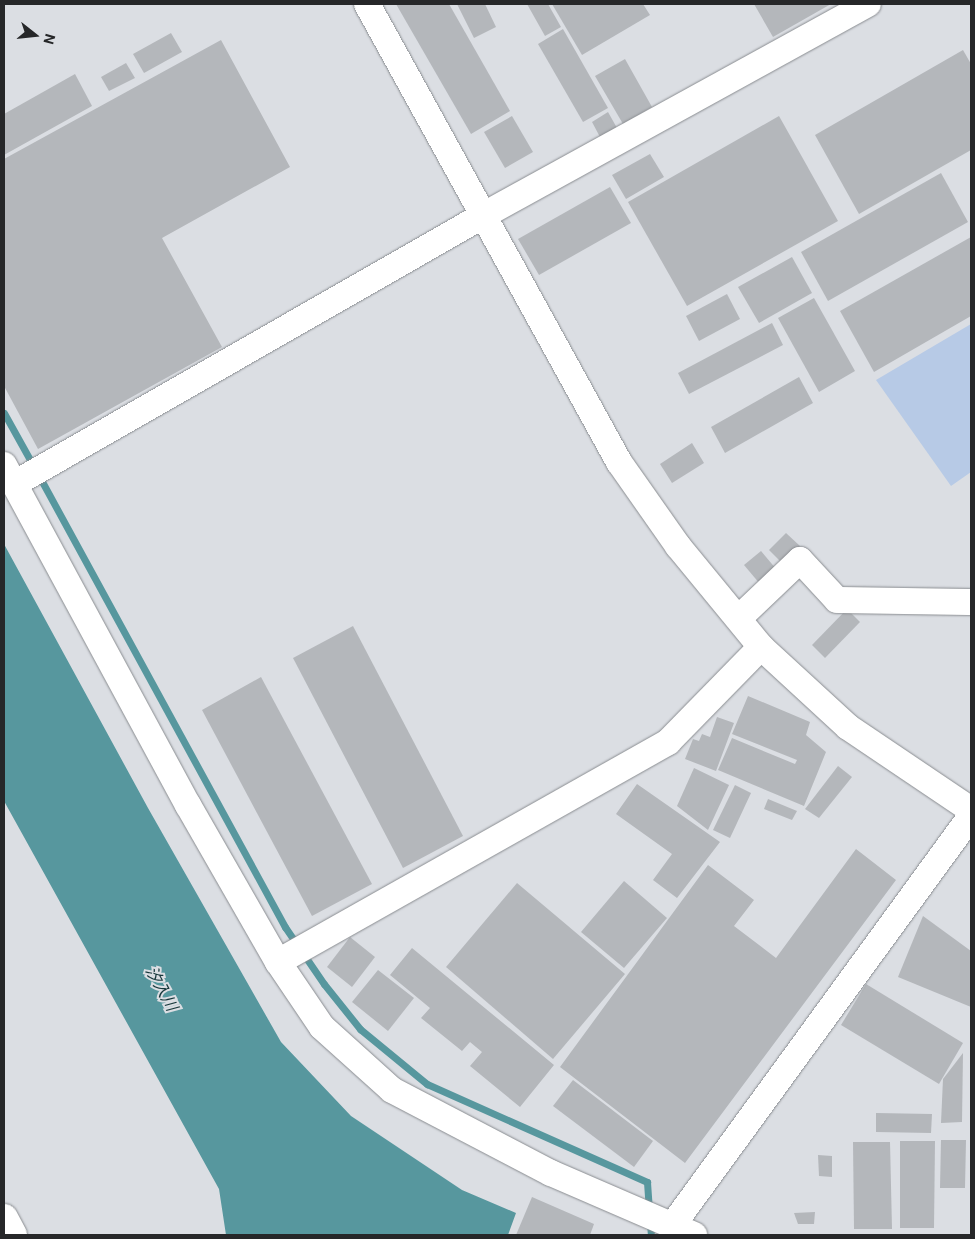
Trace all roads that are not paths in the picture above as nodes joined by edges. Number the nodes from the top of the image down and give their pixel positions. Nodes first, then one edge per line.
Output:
1 (367, 4) edge
2 (868, 4) edge
3 (484, 215) junction
4 (9, 475) edge
5 (971, 602) edge
6 (739, 618) junction
7 (760, 647) junction
8 (971, 810) edge
9 (971, 816) edge
10 (278, 962) junction
11 (4, 1218) edge
12 (683, 1231) edge
13 (13, 1235) edge

1 - 3 street
2 - 3 street
3 - 4 street
3 - 6 street
4 - 10 street
5 - 6 street
6 - 7 street
7 - 8 street
7 - 10 street
9 - 12 street
10 - 12 street
11 - 13 street

